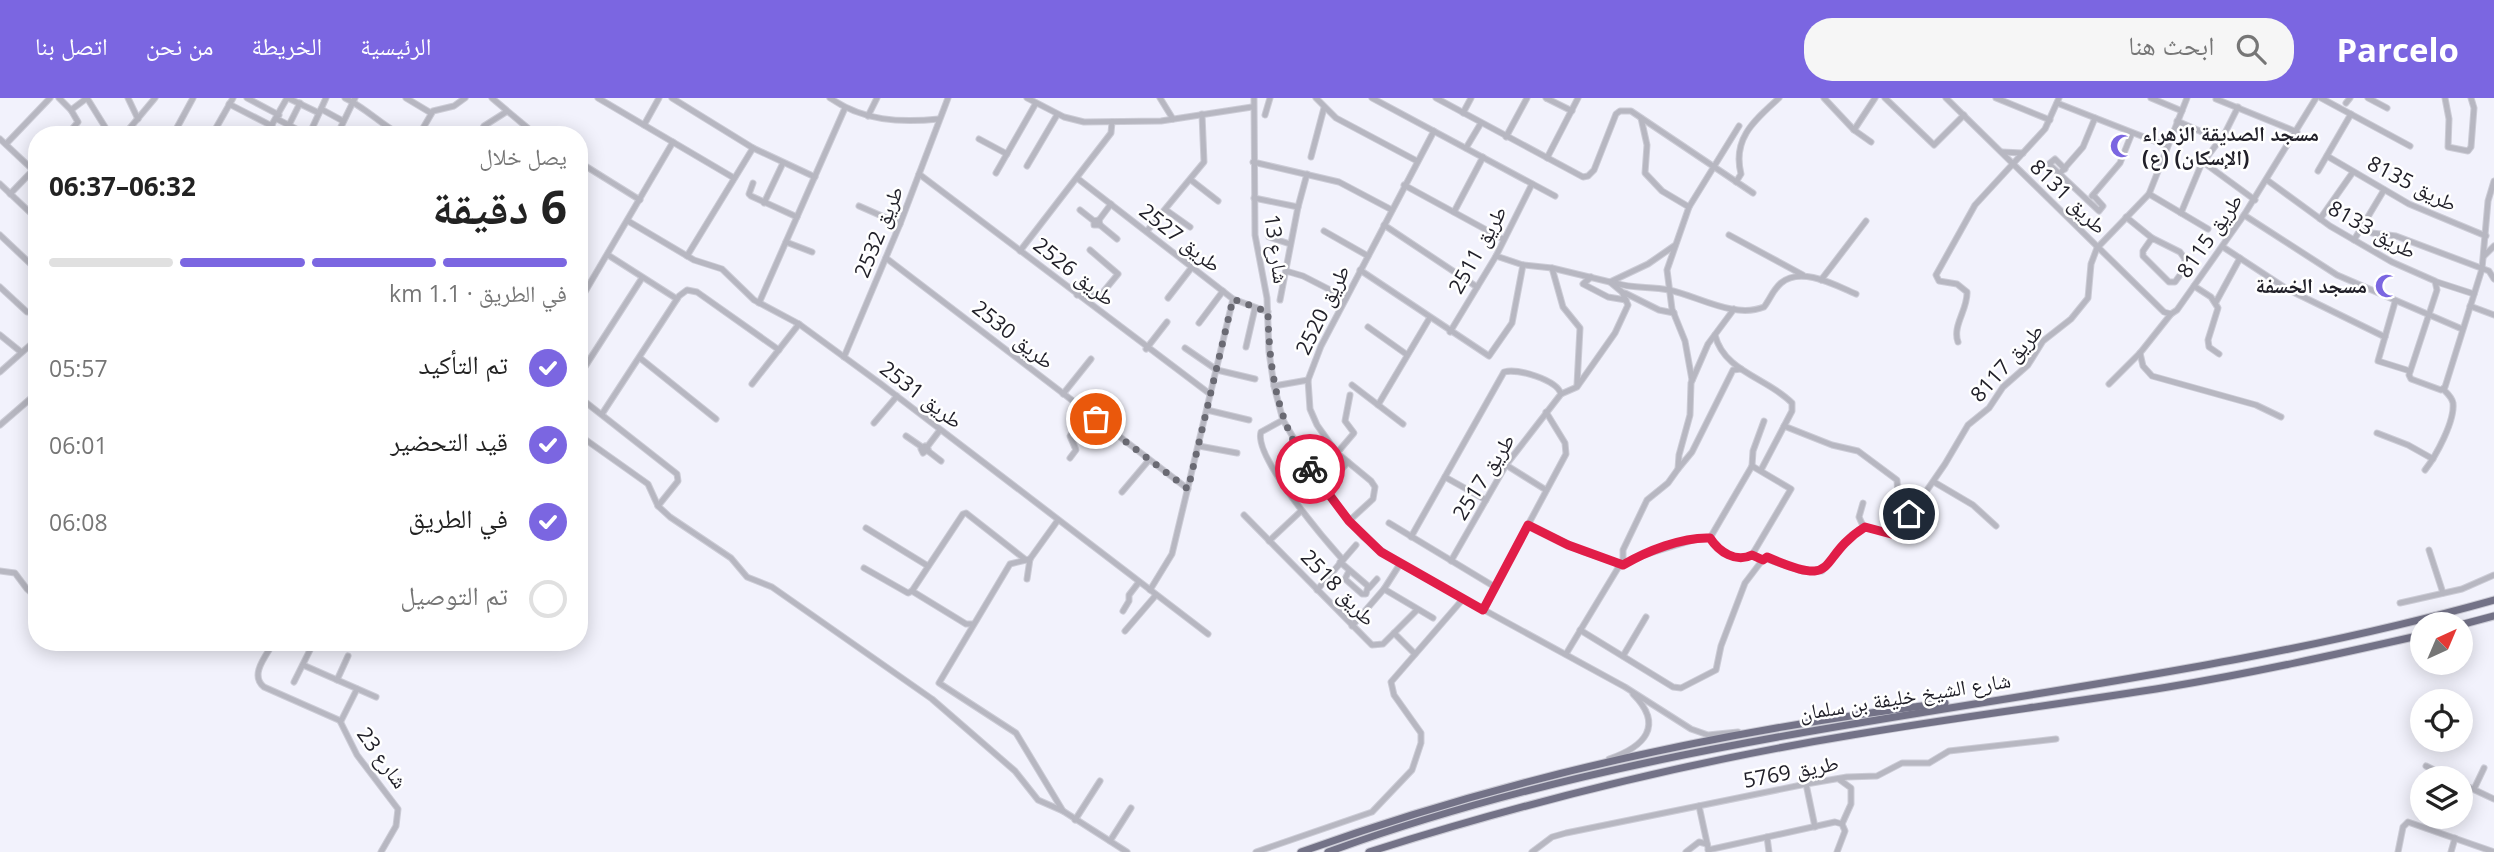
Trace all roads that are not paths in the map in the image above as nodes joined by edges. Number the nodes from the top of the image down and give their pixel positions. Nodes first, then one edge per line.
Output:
1 (50, 98) edge
2 (59, 98) edge
3 (87, 98) edge
4 (128, 98) edge
5 (155, 98) edge
6 (193, 98) edge
7 (247, 98) edge
8 (277, 98) edge
9 (326, 98) edge
10 (345, 98) edge
11 (406, 98) edge
12 (466, 98) edge
13 (492, 98) edge
14 (598, 98) edge
15 (659, 98) edge
16 (672, 98) edge
17 (830, 98) edge
18 (877, 98) edge
19 (948, 98) edge
20 (1027, 98) edge
21 (1160, 98) edge
22 (1254, 98) edge
23 (1270, 98) edge
24 (1316, 98) edge
25 (1372, 98) edge
26 (1436, 98) edge
27 (1471, 98) edge
28 (1527, 98) edge
29 (1546, 98) edge
30 (1578, 98) edge
31 (1779, 98) edge
32 (1824, 98) edge
33 (1875, 98) edge
34 (1885, 98) edge
35 (1996, 98) edge
36 (2151, 98) edge
37 (2187, 98) edge
38 (2319, 98) edge
39 (2368, 98) edge
40 (2445, 98) edge
41 (2471, 98) edge
42 (287, 99) edge
43 (1949, 99) edge
44 (2216, 99) edge
45 (354, 100) edge
46 (2058, 100) edge
47 (231, 101) edge
48 (300, 103) junction
49 (1036, 103) junction
50 (1252, 107) junction
51 (2238, 107) junction
52 (845, 108) junction
53 (1324, 108) junction
54 (2386, 108) dead end
55 (71, 110) junction
56 (320, 111) junction
57 (506, 111) junction
58 (1572, 111) junction
59 (2182, 111) junction
60 (431, 113) junction
61 (1463, 113) junction
62 (1202, 114) junction
63 (2351, 114) junction
64 (1057, 115) junction
65 (1265, 115) dead end
66 (1964, 115) junction
67 (868, 116) junction
68 (1640, 116) junction
69 (278, 117) junction
70 (138, 118) junction
71 (939, 118) junction
72 (2095, 118) junction
73 (1173, 119) junction
74 (2050, 120) junction
75 (343, 121) junction
76 (2177, 121) junction
77 (1112, 122) junction
78 (1481, 123) junction
79 (289, 125) joint
80 (644, 125) junction
81 (75, 126) edge
82 (104, 126) edge
83 (131, 126) edge
84 (178, 126) edge
85 (217, 126) edge
86 (272, 126) joint
87 (313, 126) edge
88 (341, 126) edge
89 (384, 126) edge
90 (424, 126) edge
91 (486, 126) edge
92 (525, 126) edge
93 (1739, 126) dead end
94 (1854, 130) junction
95 (1434, 131) junction
96 (2132, 132) junction
97 (2297, 132) junction
98 (1506, 137) junction
99 (0, 139) edge
100 (979, 139) dead end
101 (2220, 141) junction
102 (673, 142) junction
103 (1871, 142) dead end
104 (6, 144) junction
105 (2167, 146) junction
106 (2410, 146) dead end
107 (752, 148) junction
108 (1466, 148) junction
109 (1999, 151) junction
110 (2024, 153) junction
111 (1007, 154) junction
112 (2327, 156) junction
113 (1311, 157) dead end
114 (1483, 157) junction
115 (1547, 158) junction
116 (1417, 161) junction
117 (28, 162) edge
118 (1253, 162) junction
119 (2203, 162) junction
120 (783, 163) junction
121 (1027, 166) dead end
122 (2013, 166) junction
123 (1713, 167) junction
124 (588, 168) edge
125 (2065, 169) junction
126 (2318, 171) dead end
127 (2353, 172) junction
128 (996, 173) dead end
129 (919, 174) junction
130 (1307, 174) junction
131 (28, 175) edge
132 (2059, 175) junction
133 (815, 177) junction
134 (734, 178) junction
135 (1077, 178) junction
136 (1191, 180) junction
137 (2267, 180) junction
138 (2494, 181) edge
139 (1736, 182) junction
140 (753, 183) dead end
141 (0, 184) edge
142 (1532, 184) junction
143 (1404, 185) junction
144 (2384, 190) junction
145 (1753, 193) dead end
146 (10, 194) junction
147 (2149, 194) junction
148 (1555, 196) dead end
149 (1254, 198) junction
150 (640, 200) junction
151 (2255, 200) junction
152 (1218, 201) dead end
153 (764, 202) junction
154 (1111, 204) junction
155 (859, 206) dead end
156 (1298, 207) junction
157 (1689, 207) junction
158 (1080, 210) dead end
159 (1166, 210) junction
160 (1392, 210) junction
161 (28, 211) edge
162 (1454, 212) junction
163 (2181, 213) junction
164 (2244, 215) junction
165 (797, 217) junction
166 (2126, 218) junction
167 (2320, 219) junction
168 (628, 221) junction
169 (1866, 221) dead end
170 (1098, 222) junction
171 (900, 224) junction
172 (1384, 225) junction
173 (2362, 226) junction
174 (1190, 227) dead end
175 (2208, 229) dead end
176 (1147, 231) junction
177 (1324, 231) dead end
178 (0, 235) edge
179 (1729, 235) dead end
180 (2486, 236) junction
181 (1269, 237) dead end
182 (2152, 238) junction
183 (1116, 239) dead end
184 (1503, 239) junction
185 (2354, 240) junction
186 (786, 242) junction
187 (1290, 244) junction
188 (1675, 246) junction
189 (2494, 246) edge
190 (2097, 247) junction
191 (2223, 247) junction
192 (1090, 250) dead end
193 (1020, 251) junction
194 (812, 252) dead end
195 (608, 254) junction
196 (687, 256) junction
197 (1368, 256) junction
198 (1496, 256) junction
199 (2484, 256) junction
200 (886, 258) junction
201 (2240, 258) junction
202 (28, 261) edge
203 (1523, 265) junction
204 (1192, 267) junction
205 (1552, 268) junction
206 (2482, 269) junction
207 (1360, 270) junction
208 (1286, 271) junction
209 (1591, 277) junction
210 (1805, 277) junction
211 (642, 278) junction
212 (2494, 279) edge
213 (1821, 280) junction
214 (2435, 281) junction
215 (1610, 282) junction
216 (2194, 286) junction
217 (0, 287) edge
218 (588, 287) edge
219 (1477, 287) junction
220 (1669, 290) junction
221 (1223, 291) junction
222 (1622, 292) junction
223 (1856, 294) dead end
224 (2473, 294) junction
225 (1077, 295) junction
226 (1168, 298) dead end
227 (1346, 298) junction
228 (677, 299) junction
229 (1233, 299) junction
230 (1280, 300) dead end
231 (1626, 300) junction
232 (2216, 302) junction
233 (2395, 302) junction
234 (759, 303) junction
235 (2470, 306) junction
236 (1255, 308) junction
237 (1734, 309) junction
238 (28, 312) edge
239 (1268, 312) junction
240 (1674, 313) junction
241 (2169, 314) junction
242 (2494, 315) edge
243 (2429, 316) junction
244 (1429, 319) junction
245 (1167, 322) dead end
246 (1199, 323) dead end
247 (799, 324) junction
248 (1368, 327) dead end
249 (2462, 328) junction
250 (1450, 332) junction
251 (0, 335) edge
252 (1715, 335) junction
253 (2385, 337) junction
254 (1958, 342) dead end
255 (28, 346) edge
256 (1246, 347) dead end
257 (1185, 348) dead end
258 (1146, 349) junction
259 (779, 350) junction
260 (21, 352) junction
261 (2140, 353) junction
262 (1406, 354) junction
263 (2219, 354) dead end
264 (844, 357) junction
265 (640, 358) junction
266 (1091, 359) dead end
267 (588, 362) edge
268 (1741, 369) junction
269 (1217, 370) junction
270 (0, 372) edge
271 (2410, 374) junction
272 (1255, 379) dead end
273 (1308, 380) junction
274 (1692, 380) junction
275 (752, 384) dead end
276 (2109, 384) dead end
277 (1352, 385) dead end
278 (1274, 386) junction
279 (1577, 387) junction
280 (2443, 389) junction
281 (1063, 394) junction
282 (1210, 394) junction
283 (1561, 394) junction
284 (1350, 395) dead end
285 (897, 396) junction
286 (28, 401) edge
287 (1109, 402) dead end
288 (588, 404) edge
289 (1378, 405) junction
290 (1207, 410) junction
291 (1546, 412) junction
292 (1089, 413) junction
293 (602, 414) junction
294 (2281, 417) dead end
295 (716, 419) dead end
296 (1096, 419) junction
297 (1249, 420) dead end
298 (1283, 420) junction
299 (1764, 422) dead end
300 (874, 423) dead end
301 (1403, 424) dead end
302 (0, 425) edge
303 (1784, 426) junction
304 (940, 430) junction
305 (2376, 433) dead end
306 (906, 436) dead end
307 (588, 442) edge
308 (1199, 446) junction
309 (925, 448) junction
310 (1237, 453) dead end
311 (1337, 453) junction
312 (1070, 458) dead end
313 (2434, 459) junction
314 (1149, 460) junction
315 (941, 461) dead end
316 (1348, 462) junction
317 (1506, 465) junction
318 (1752, 466) junction
319 (1678, 469) junction
320 (1761, 470) junction
321 (2425, 470) dead end
322 (1445, 477) junction
323 (1339, 481) dead end
324 (1934, 482) junction
325 (1188, 489) junction
326 (1546, 490) junction
327 (1122, 492) dead end
328 (1486, 500) junction
329 (1863, 503) dead end
330 (658, 506) junction
331 (1301, 510) junction
332 (1244, 515) dead end
333 (1058, 520) junction
334 (1349, 521) junction
335 (1389, 523) dead end
336 (1528, 525) junction
337 (1996, 526) dead end
338 (866, 528) dead end
339 (1864, 528) junction
340 (1900, 528) junction
341 (1411, 537) junction
342 (1710, 538) junction
343 (1269, 541) junction
344 (1356, 545) dead end
345 (2429, 550) dead end
346 (1752, 555) junction
347 (1028, 559) junction
348 (1763, 560) junction
349 (1341, 561) junction
350 (1451, 561) junction
351 (1400, 564) junction
352 (1623, 565) junction
353 (928, 566) junction
354 (864, 568) dead end
355 (1349, 570) junction
356 (0, 571) edge
357 (2494, 575) edge
358 (1027, 579) dead end
359 (1377, 579) dead end
360 (1139, 582) junction
361 (1495, 587) junction
362 (1369, 588) junction
363 (1384, 589) junction
364 (28, 590) edge
365 (1317, 590) junction
366 (912, 591) junction
367 (1153, 593) junction
368 (2443, 593) junction
369 (1463, 599) junction
370 (2494, 600) edge
371 (2400, 603) dead end
372 (1417, 610) junction
373 (1483, 610) junction
374 (1123, 611) dead end
375 (2494, 616) edge
376 (1646, 617) dead end
377 (1433, 618) dead end
378 (2473, 622) edge
379 (973, 624) junction
380 (1352, 626) junction
381 (1580, 630) junction
382 (1125, 631) dead end
383 (1394, 633) junction
384 (1208, 634) dead end
385 (2410, 638) edge
386 (269, 651) edge
387 (310, 651) edge
388 (1415, 654) junction
389 (1566, 654) junction
390 (348, 656) dead end
391 (1623, 656) junction
392 (303, 665) junction
393 (337, 680) junction
394 (295, 682) dead end
395 (1625, 687) junction
396 (357, 689) junction
397 (376, 697) dead end
398 (1998, 699) junction
399 (340, 721) junction
400 (1762, 730) junction
401 (2056, 739) dead end
402 (1591, 765) junction
403 (2484, 768) dead end
404 (1837, 779) junction
405 (1100, 781) dead end
406 (1806, 784) junction
407 (2474, 789) joint
408 (2494, 799) edge
409 (1699, 806) junction
410 (1132, 808) dead end
411 (1063, 811) junction
412 (1075, 820) junction
413 (1842, 824) junction
414 (1815, 827) junction
415 (1767, 837) junction
416 (2455, 838) junction
417 (1110, 841) junction
418 (1708, 849) edge
419 (381, 852) edge
420 (1127, 852) edge
421 (1256, 852) edge
422 (1301, 852) edge
423 (1328, 852) edge
424 (1369, 852) edge
425 (1532, 852) edge
426 (1686, 852) edge
427 (1769, 852) edge
428 (1837, 852) edge
429 (2398, 852) edge
430 (2451, 852) edge
431 (2494, 852) edge

1 - 104 street
2 - 55 street
3 - 55 street
3 - 82 street
4 - 70 street
5 - 70 street
6 - 84 street
7 - 69 street
8 - 42 street
9 - 56 street
10 - 45 street
11 - 60 street
12 - 60 street
13 - 57 street
14 - 80 street
15 - 80 street
16 - 107 street
17 - 52 street
18 - 67 street
19 - 71 street, طريق 2532
20 - 49 street
21 - 73 street
22 - 50 street, شارع 13
23 - 65 street
24 - 53 street
25 - 95 street
26 - 61 street
27 - 61 street
28 - 98 street
29 - 58 street
30 - 58 street
31 - 139 street
32 - 94 street
33 - 94 street
34 - 66 street
35 - 74 street
36 - 59 street
37 - 59 street
38 - 63 street
38 - 97 street, طريق 8115
39 - 54 street
40 - 41 street
42 - 48 street
42 - 69 street
43 - 66 street, طريق 8131
44 - 51 street
45 - 75 street
45 - 89 street
46 - 72 street
46 - 74 street
47 - 85 street
47 - 86 street
48 - 56 street
48 - 79 street
49 - 64 street
49 - 111 street
50 - 62 street
50 - 118 street, شارع 13
51 - 97 street
51 - 101 street
52 - 67 street
52 - 133 street
53 - 113 street
53 - 116 street
55 - 81 street
56 - 75 street
56 - 87 street
57 - 91 street
57 - 92 street
58 - 115 street
59 - 76 street
60 - 90 street
61 - 78 street
62 - 73 street
62 - 136 street
63 - 106 street
63 - 112 street
64 - 77 street
64 - 121 street
66 - 109 street, طريق 8131
67 - 71 street
68 - 115 street
68 - 123 street
68 - 157 street
69 - 79 street
69 - 86 street
70 - 83 street
71 - 129 street, طريق 2532
72 - 96 street
72 - 125 street
73 - 77 street
74 - 110 street
75 - 88 street
76 - 101 street
76 - 105 street
77 - 135 street
78 - 98 street
78 - 108 street
80 - 102 street
93 - 123 street
94 - 103 street
95 - 108 street
95 - 116 street, طريق 2520
96 - 105 street
96 - 132 street
97 - 137 street, طريق 8115
98 - 115 street
99 - 104 street
100 - 111 street
101 - 119 street
102 - 134 street
102 - 150 street
104 - 117 street
105 - 147 street
107 - 120 street
107 - 134 street
108 - 114 street
109 - 110 street
109 - 122 street, طريق 8131
110 - 122 street
111 - 128 street
112 - 126 street
112 - 127 street, طريق 8135
114 - 142 street
114 - 162 street
116 - 143 street, طريق 2520
118 - 130 street
118 - 149 street, شارع 13
119 - 151 street
119 - 163 street
120 - 133 street
120 - 153 street
122 - 190 street, طريق 8131
122 - 254 street
123 - 139 street
123 - 157 street
124 - 150 street
125 - 132 street
125 - 132 street
127 - 144 street, طريق 8135
127 - 167 street
129 - 171 street, طريق 2532
129 - 193 street, طريق 2526
130 - 156 street
130 - 160 street
131 - 146 street
133 - 165 street
134 - 196 street
135 - 154 street, طريق 2527
135 - 193 street
136 - 152 street
136 - 159 street
137 - 151 street, طريق 8115
137 - 167 street, طريق 8133
138 - 180 street
139 - 145 street
140 - 153 street
141 - 146 street
142 - 148 street
142 - 184 street, طريق 2511
143 - 160 street, طريق 2520
143 - 162 street
144 - 173 street
144 - 180 street, طريق 8135
146 - 161 street
147 - 163 street
147 - 166 street
149 - 156 street
149 - 239 street, شارع 13
150 - 168 street
151 - 164 street, طريق 8115
153 - 165 street
154 - 170 street
154 - 176 street, طريق 2527
155 - 171 street
156 - 187 street
157 - 188 street
158 - 170 street
159 - 174 street
159 - 176 street
160 - 172 street, طريق 2520
162 - 184 street
163 - 175 street
164 - 191 street, طريق 8115
164 - 233 street
165 - 186 street
166 - 182 street
166 - 190 street
167 - 185 street, طريق 8133
168 - 195 street
168 - 196 street, طريق 2531
169 - 213 street
170 - 183 street
171 - 200 street, طريق 2532
172 - 197 street, طريق 2520
172 - 219 street
173 - 185 street
173 - 206 street
176 - 204 street, طريق 2527
177 - 197 street
178 - 202 street
179 - 210 street
180 - 199 street
181 - 187 street
182 - 182 street
184 - 198 street, طريق 2511
185 - 214 street, طريق 8133
186 - 194 street
186 - 234 street
187 - 208 street
188 - 215 street
188 - 220 street
189 - 199 street
190 - 241 street, طريق 8131
190 - 324 street, طريق 8117
191 - 201 street
191 - 216 street, طريق 8115
192 - 225 street
193 - 225 street, طريق 2526
195 - 211 street
195 - 218 street
196 - 234 street, طريق 2531
197 - 207 street, طريق 2520
198 - 203 street
198 - 219 street, طريق 2511
199 - 206 street
200 - 264 street, طريق 2532
200 - 281 street, طريق 2530
201 - 232 street
201 - 253 street
203 - 205 street
203 - 250 street
204 - 221 street, طريق 2527
204 - 226 street
205 - 209 street
205 - 279 street
206 - 212 street
206 - 224 street
207 - 227 street, طريق 2520
207 - 244 street
208 - 227 street
208 - 230 street
209 - 215 street
209 - 231 street
210 - 213 street
210 - 237 street
211 - 228 street
211 - 267 street
213 - 223 street
214 - 224 street, طريق 8133
214 - 243 street
215 - 220 street
215 - 222 street
216 - 232 street
216 - 241 street, طريق 8115
217 - 238 street
219 - 250 street, طريق 2511
220 - 237 street
220 - 240 street
221 - 229 street, طريق 2527
221 - 246 street
222 - 231 street
222 - 240 street
224 - 235 street
225 - 258 street, طريق 2526
227 - 273 street, طريق 2520
228 - 259 street
228 - 265 street
229 - 236 street, طريق 2527
229 - 269 street
231 - 279 street
232 - 263 street
233 - 243 street
233 - 253 street
234 - 247 street, طريق 2531
235 - 242 street
235 - 249 street
236 - 239 street, طريق 2527
236 - 256 street
237 - 252 street
239 - 278 street, شارع 13
240 - 274 street
241 - 261 street, طريق 8115
243 - 249 street
243 - 271 street
244 - 250 street
244 - 262 street
245 - 258 street
247 - 259 street
247 - 264 street, طريق 2531
248 - 262 street
249 - 280 street
251 - 260 street
252 - 268 street
252 - 274 street
253 - 271 street
255 - 260 street
257 - 269 street
258 - 282 street, طريق 2526
259 - 275 street
260 - 270 street
261 - 276 street, طريق 8115
261 - 294 street
262 - 289 street
264 - 285 street, طريق 2531
265 - 293 street
265 - 295 street
266 - 281 street
268 - 303 street
268 - 319 street
269 - 272 street
269 - 282 street
271 - 280 street
273 - 278 street
273 - 311 street, طريق 2520
274 - 319 street
277 - 289 street
278 - 298 street, شارع 13
279 - 283 street
280 - 313 street
281 - 292 street, طريق 2530
282 - 290 street
283 - 291 street, طريق 2517
283 - 322 street
284 - 311 street
285 - 300 street
285 - 304 street, طريق 2531
286 - 302 street
287 - 296 street
288 - 293 street
289 - 301 street
290 - 297 street
290 - 308 street
291 - 317 street, طريق 2517
291 - 326 street
292 - 296 street, طريق 2530
292 - 312 street
293 - 330 street
296 - 314 street, طريق 2530
298 - 331 street, طريق 2518
298 - 334 street, شارع 13
299 - 318 street
303 - 320 street
303 - 340 street
304 - 309 street
304 - 333 street, طريق 2531
305 - 313 street
306 - 309 street
307 - 330 street
308 - 310 street
308 - 325 street
309 - 315 street
311 - 316 street, طريق 2520
313 - 321 street
314 - 325 street, طريق 2530
314 - 327 street
316 - 323 street
316 - 334 street, طريق 2520
317 - 326 street
317 - 328 street, طريق 2517
318 - 320 street
318 - 342 street
319 - 352 street
320 - 346 street
322 - 328 street
322 - 341 street
324 - 337 street
324 - 340 street, طريق 8117
325 - 367 street
326 - 336 street
328 - 350 street, طريق 2517
329 - 339 street
330 - 411 street
331 - 343 street
331 - 349 street, طريق 2518
332 - 343 street, طريق 2518
333 - 347 street
333 - 360 street, طريق 2531
334 - 351 street, شارع 13
335 - 341 street
336 - 352 street
336 - 361 street
338 - 353 street
339 - 340 street
339 - 348 street
341 - 350 street
342 - 346 street
342 - 352 street
343 - 365 street, طريق 2518
344 - 349 street
345 - 368 street
346 - 348 street
347 - 353 street
347 - 358 street
347 - 379 street
348 - 391 street
349 - 355 street, طريق 2518
349 - 365 street
350 - 361 street
351 - 363 street
351 - 369 street, شارع 13
352 - 381 street
353 - 366 street
354 - 366 street
355 - 362 street, طريق 2518
355 - 362 street
356 - 364 street
357 - 368 street
359 - 362 street
360 - 367 street, طريق 2531
360 - 374 street
361 - 373 street
363 - 372 street
363 - 380 street
365 - 380 street, طريق 2518
366 - 379 street
367 - 382 street
367 - 384 street, طريق 2531
368 - 371 street
369 - 373 street, شارع 13
369 - 388 street
370 - 398 highway, شارع الشيخ خليفة بن سلمان
372 - 377 street
372 - 383 street, طريق 2518
373 - 389 street, شارع 13
375 - 378 highway
376 - 391 street
379 - 411 street
380 - 383 street, طريق 2518
381 - 389 street
381 - 391 street
383 - 388 street
385 - 424 highway, شارع الشيخ خليفة بن سلمان
386 - 399 street, شارع 23
387 - 392 street
388 - 421 street
389 - 395 street, شارع 13
390 - 393 street
392 - 393 street
392 - 394 street
393 - 396 street
395 - 400 street, شارع 13
395 - 402 street, شارع 13
396 - 397 street
396 - 399 street, شارع 23
398 - 400 highway
398 - 423 highway, شارع الشيخ خليفة بن سلمان
399 - 419 street, شارع 23
400 - 402 highway
401 - 404 street, طريق 5769
402 - 422 highway
403 - 407 street
404 - 406 street, طريق 5769
404 - 413 street
405 - 412 street
406 - 409 street, طريق 5769
406 - 414 street
407 - 408 street
409 - 418 street
409 - 425 street, طريق 5769
410 - 417 street
411 - 412 street
412 - 417 street
413 - 414 street
413 - 428 street
414 - 415 street
415 - 418 street
415 - 427 street
416 - 429 street
416 - 430 street
416 - 431 street
417 - 420 street
418 - 426 street

